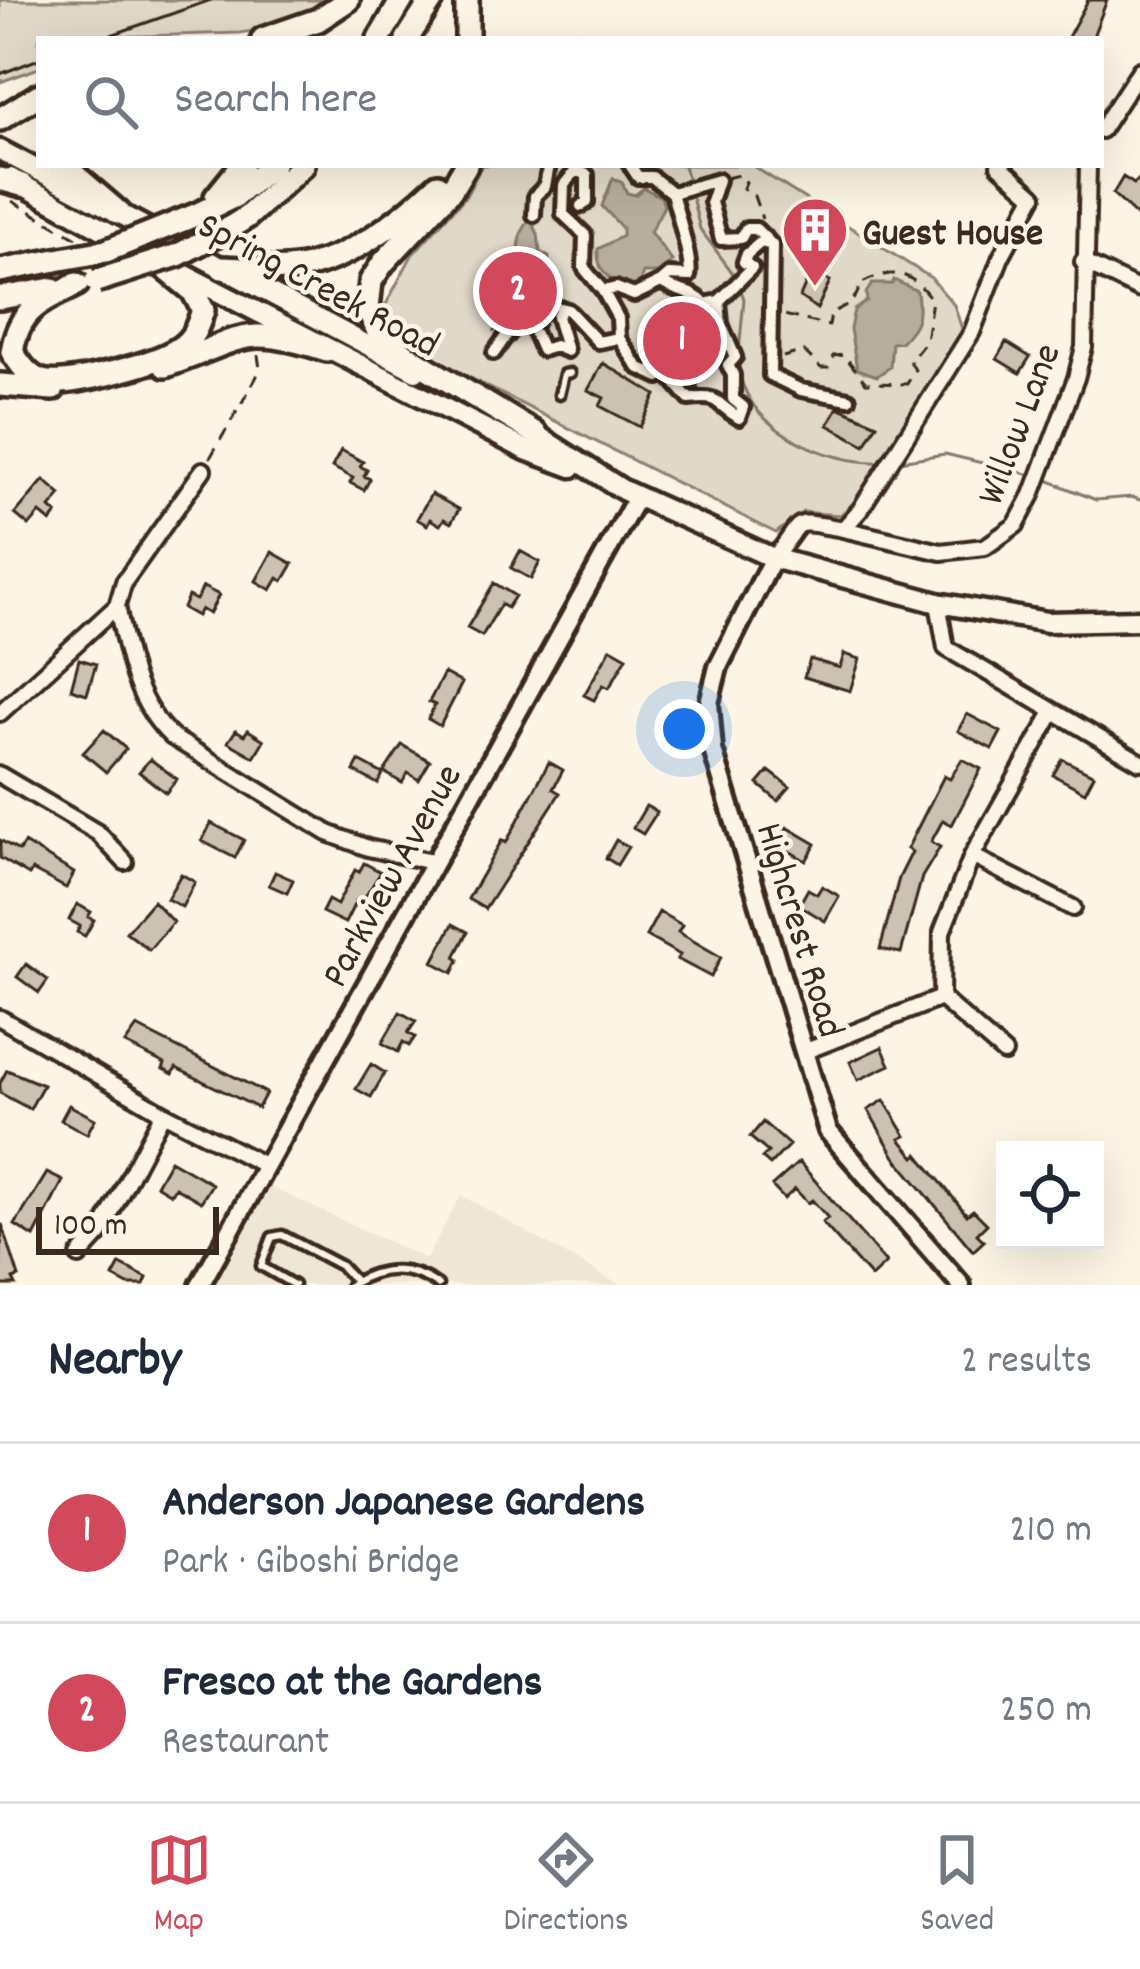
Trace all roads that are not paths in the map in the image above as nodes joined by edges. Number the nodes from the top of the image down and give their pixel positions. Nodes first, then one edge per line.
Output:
1 (348, 0) edge
2 (402, 0) edge
3 (432, 0) edge
4 (467, 0) edge
5 (271, 36) edge
6 (381, 36) edge
7 (409, 36) edge
8 (467, 36) edge
9 (1140, 70) edge
10 (36, 97) edge
11 (0, 119) edge
12 (1104, 125) edge
13 (0, 150) edge
14 (67, 168) edge
15 (239, 168) edge
16 (269, 168) edge
17 (300, 168) edge
18 (315, 168) edge
19 (450, 168) edge
20 (464, 168) edge
21 (548, 168) edge
22 (574, 168) edge
23 (576, 168) edge
24 (632, 168) edge
25 (1002, 168) edge
26 (1088, 168) edge
27 (8, 179) edge
28 (675, 192) junction
29 (581, 206) dead end
30 (118, 212) junction
31 (201, 213) junction
32 (534, 215) dead end
33 (239, 222) junction
34 (769, 241) junction
35 (148, 254) junction
36 (56, 260) junction
37 (0, 261) edge
38 (1083, 262) junction
39 (223, 268) junction
40 (0, 272) edge
41 (87, 282) junction
42 (661, 282) junction
43 (1140, 290) edge
44 (603, 291) junction
45 (0, 298) edge
46 (722, 298) junction
47 (702, 307) junction
48 (721, 324) junction
49 (535, 334) dead end
50 (506, 335) dead end
51 (619, 338) junction
52 (327, 350) junction
53 (494, 353) dead end
54 (684, 357) dead end
55 (667, 368) junction
56 (570, 373) dead end
57 (0, 386) edge
58 (559, 395) dead end
59 (849, 399) dead end
60 (535, 433) junction
61 (203, 470) road end
62 (604, 480) junction
63 (637, 497) junction
64 (844, 529) junction
65 (772, 558) junction
66 (938, 603) junction
67 (117, 606) junction
68 (1140, 620) edge
69 (0, 713) edge
70 (1052, 714) junction
71 (1140, 762) edge
72 (0, 776) edge
73 (972, 856) junction
74 (124, 862) dead end
75 (432, 862) junction
76 (1073, 908) dead end
77 (941, 998) junction
78 (0, 1018) edge
79 (806, 1052) junction
80 (1004, 1053) dead end
81 (163, 1113) junction
82 (266, 1166) junction
83 (80, 1256) dead end
84 (352, 1283) edge
85 (200, 1285) edge
86 (294, 1285) edge
87 (438, 1285) edge
88 (961, 1285) edge

1 - 5 main road
2 - 6 main road
3 - 7 main road
4 - 8 main road
9 - 12 street
10 - 11 main road
13 - 30 main road, Spring Creek Road
14 - 30 main road
15 - 31 main road
16 - 31 main road
17 - 33 main road
18 - 33 main road
19 - 39 main road
20 - 60 main road
21 - 32 street
22 - 44 street
23 - 29 street
24 - 28 street
25 - 64 street
26 - 38 street, Willow Lane
27 - 35 main road, Spring Creek Road
28 - 34 street
28 - 42 street
30 - 39 main road, Spring Creek Road
31 - 36 main road, bridge
33 - 41 main road, bridge
34 - 46 street
34 - 59 street
35 - 41 main road
35 - 52 main road, Spring Creek Road
36 - 37 main road
36 - 40 main road
38 - 43 street
38 - 64 street, Willow Lane
39 - 60 main road, Spring Creek Road
41 - 45 main road
42 - 44 street
42 - 47 street
44 - 51 street
46 - 47 street
46 - 48 street
47 - 48 street
47 - 55 street
48 - 55 street
49 - 51 street
50 - 53 street
51 - 55 street
52 - 57 main road
52 - 62 main road, Spring Creek Road
54 - 55 street
56 - 58 lane
60 - 62 main road, Spring Creek Road
61 - 67 street
62 - 63 main road, Spring Creek Road
63 - 65 main road, Spring Creek Road
63 - 75 street, Parkview Avenue
64 - 65 street
65 - 66 main road, Spring Creek Road
65 - 79 street, Highcrest Road
66 - 68 main road, Spring Creek Road
66 - 70 street
67 - 69 street
67 - 75 street
70 - 71 street
70 - 73 street
72 - 74 street
73 - 76 street
73 - 77 street
75 - 82 street, Parkview Avenue
77 - 79 street
77 - 80 street
78 - 81 street
79 - 88 street, Highcrest Road
81 - 82 street
81 - 83 street
82 - 85 street, Parkview Avenue
84 - 86 lane
84 - 87 lane

